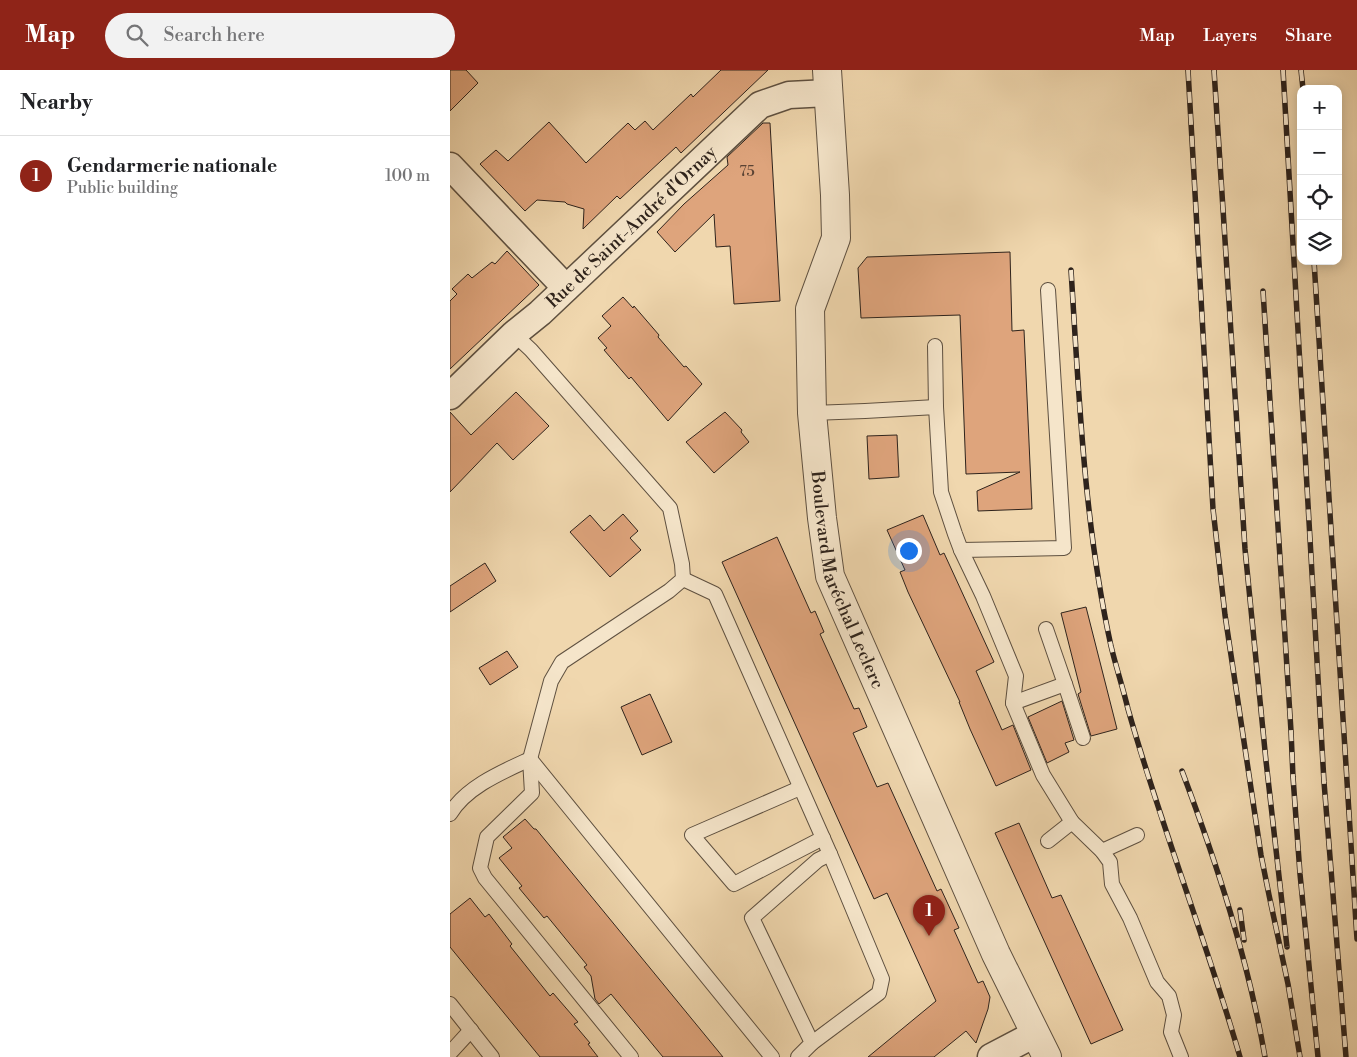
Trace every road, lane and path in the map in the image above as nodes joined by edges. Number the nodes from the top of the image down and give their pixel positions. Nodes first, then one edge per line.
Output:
1 (828, 82) edge
2 (450, 166) edge
3 (566, 288) junction
4 (1048, 290) dead end
5 (514, 334) junction
6 (935, 346) dead end
7 (450, 396) edge
8 (936, 406) junction
9 (812, 413) junction
10 (961, 550) junction
11 (683, 579) junction
12 (1046, 629) dead end
13 (1065, 684) junction
14 (1013, 703) junction
15 (1083, 738) dead end
16 (530, 759) junction
17 (800, 788) junction
18 (450, 814) edge
19 (1072, 822) junction
20 (1137, 835) dead end
21 (823, 838) junction
22 (1048, 841) dead end
23 (1102, 851) junction
24 (830, 854) junction
25 (450, 1004) edge
26 (471, 1030) junction
27 (812, 1043) junction
28 (1041, 1045) edge
29 (450, 1053) edge
30 (492, 1057) edge
31 (631, 1057) edge
32 (772, 1057) edge
33 (798, 1057) edge
34 (991, 1057) edge
35 (1181, 1057) edge

1 - 3 street, Rue de Saint-André d'Ornay
1 - 9 street, Boulevard Maréchal Leclerc
2 - 3 street
3 - 5 street, Rue de Saint-André d'Ornay
4 - 10 lane
5 - 7 street, Rue de Saint-André d'Ornay
5 - 11 lane
6 - 8 lane
8 - 9 lane
8 - 10 lane
9 - 28 street, Boulevard Maréchal Leclerc
10 - 14 lane
11 - 16 lane
11 - 17 lane
12 - 13 lane
13 - 14 lane
13 - 15 lane
14 - 19 lane
16 - 18 lane
16 - 31 lane
16 - 32 lane
17 - 21 lane
17 - 21 lane
19 - 22 lane
19 - 23 lane
20 - 23 lane
21 - 24 lane
23 - 35 lane
24 - 27 lane
24 - 27 lane
25 - 26 lane
26 - 29 lane
26 - 30 lane
27 - 33 lane
28 - 34 street

